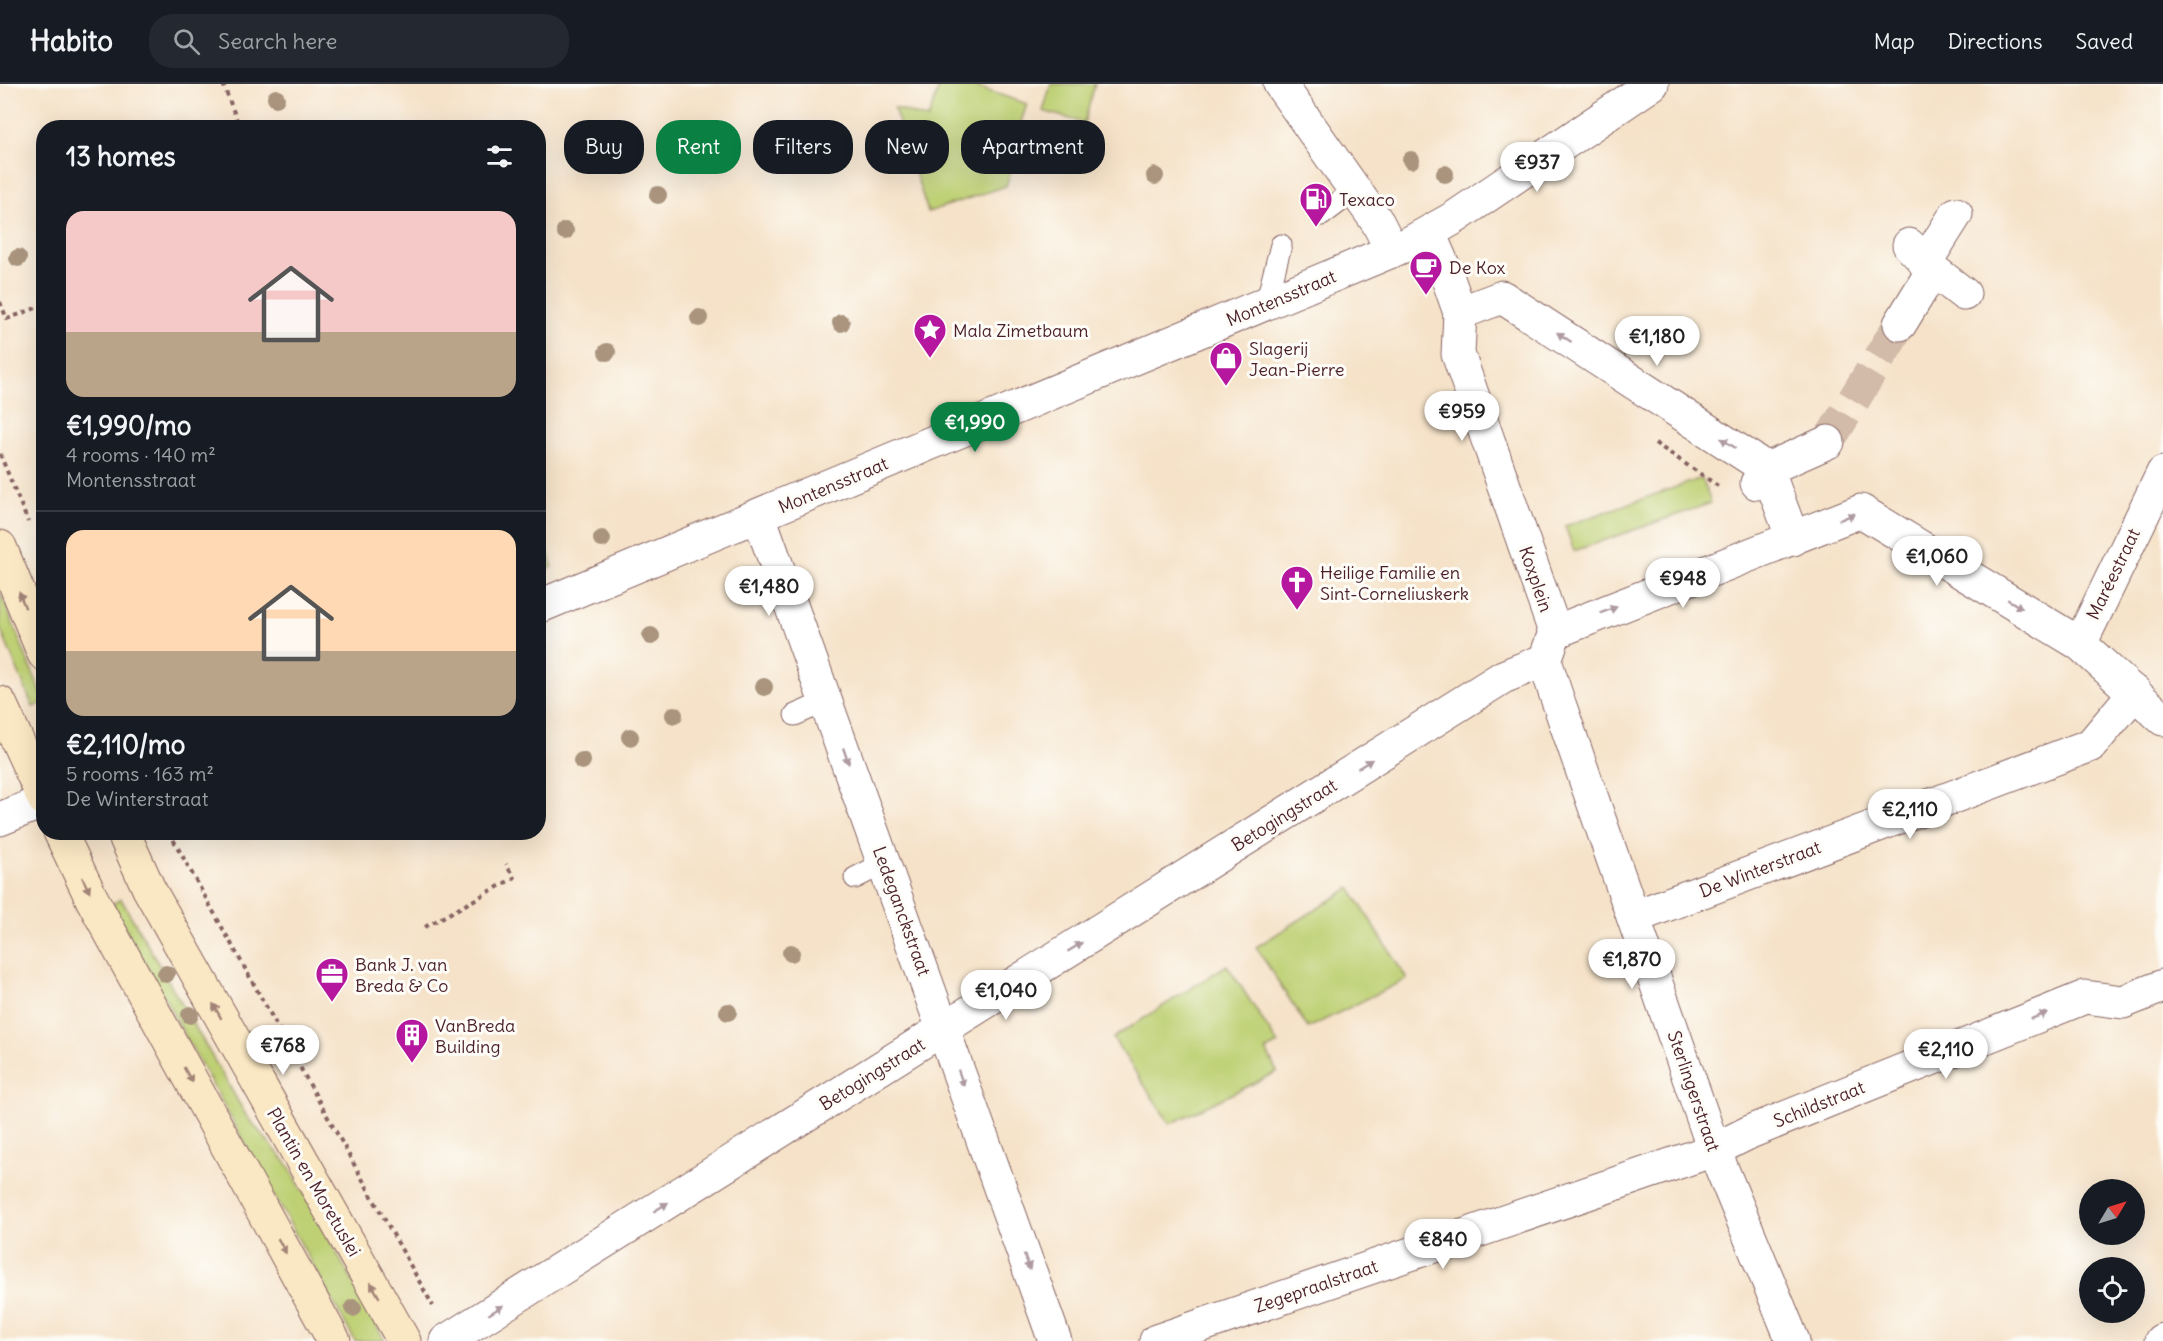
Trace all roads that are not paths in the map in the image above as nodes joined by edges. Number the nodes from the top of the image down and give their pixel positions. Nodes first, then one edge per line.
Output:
1 (1280, 84) edge
2 (1652, 84) edge
3 (1355, 190) junction
4 (1322, 214) dead end
5 (1956, 214) dead end
6 (1429, 232) junction
7 (1281, 245) dead end
8 (1392, 251) junction
9 (1923, 259) junction
10 (1964, 294) dead end
11 (1266, 304) junction
12 (1460, 313) junction
13 (1900, 324) tunnel mouth
14 (1828, 442) tunnel mouth
15 (2163, 473) edge
16 (1762, 476) junction
17 (759, 516) junction
18 (1793, 539) junction
19 (0, 546) edge
20 (546, 604) edge
21 (36, 634) edge
22 (2080, 644) junction
23 (1550, 646) junction
24 (2135, 692) junction
25 (827, 701) junction
26 (0, 703) edge
27 (795, 715) dead end
28 (2163, 719) edge
29 (36, 782) edge
30 (36, 803) edge
31 (0, 819) edge
32 (64, 840) edge
33 (127, 840) edge
34 (884, 863) junction
35 (855, 878) dead end
36 (1634, 917) junction
37 (2163, 986) edge
38 (944, 1030) junction
39 (1714, 1150) junction
40 (449, 1340) edge
41 (333, 1341) edge
42 (404, 1341) edge
43 (1055, 1341) edge
44 (1156, 1341) edge
45 (1793, 1341) edge

1 - 3 street
2 - 6 street, Montensstraat
3 - 4 lane
3 - 8 street
5 - 9 street
6 - 8 street, Montensstraat
6 - 12 street, Koxplein
7 - 11 lane
8 - 11 street, Montensstraat
9 - 10 street
9 - 13 street
11 - 17 street, Montensstraat
16 -> 12 street
12 - 23 street, Koxplein
14 - 16 street
15 - 22 street, Maréestraat
16 - 18 street
17 - 20 street, Montensstraat
17 - 25 street, Ledeganckstraat
18 -> 22 street, Koxplein
23 -> 18 street, Koxplein
21 -> 19 main road
22 - 24 street
23 - 36 street, Sterlingerstraat
38 -> 23 street, Betogingstraat
24 - 28 street
24 - 36 street, De Winterstraat
25 - 27 lane
25 -> 34 street, Ledeganckstraat
26 - 29 main road
30 - 31 street
32 -> 41 main road
42 -> 33 main road, Plantin en Moretuslei
34 - 35 lane
34 - 38 street, Ledeganckstraat
36 - 39 street, Sterlingerstraat
39 -> 37 street, Schildstraat
40 -> 38 street, Betogingstraat
38 -> 43 street, Ledeganckstraat
39 - 44 street, Zegepraalstraat
39 - 45 street, Sterlingerstraat

